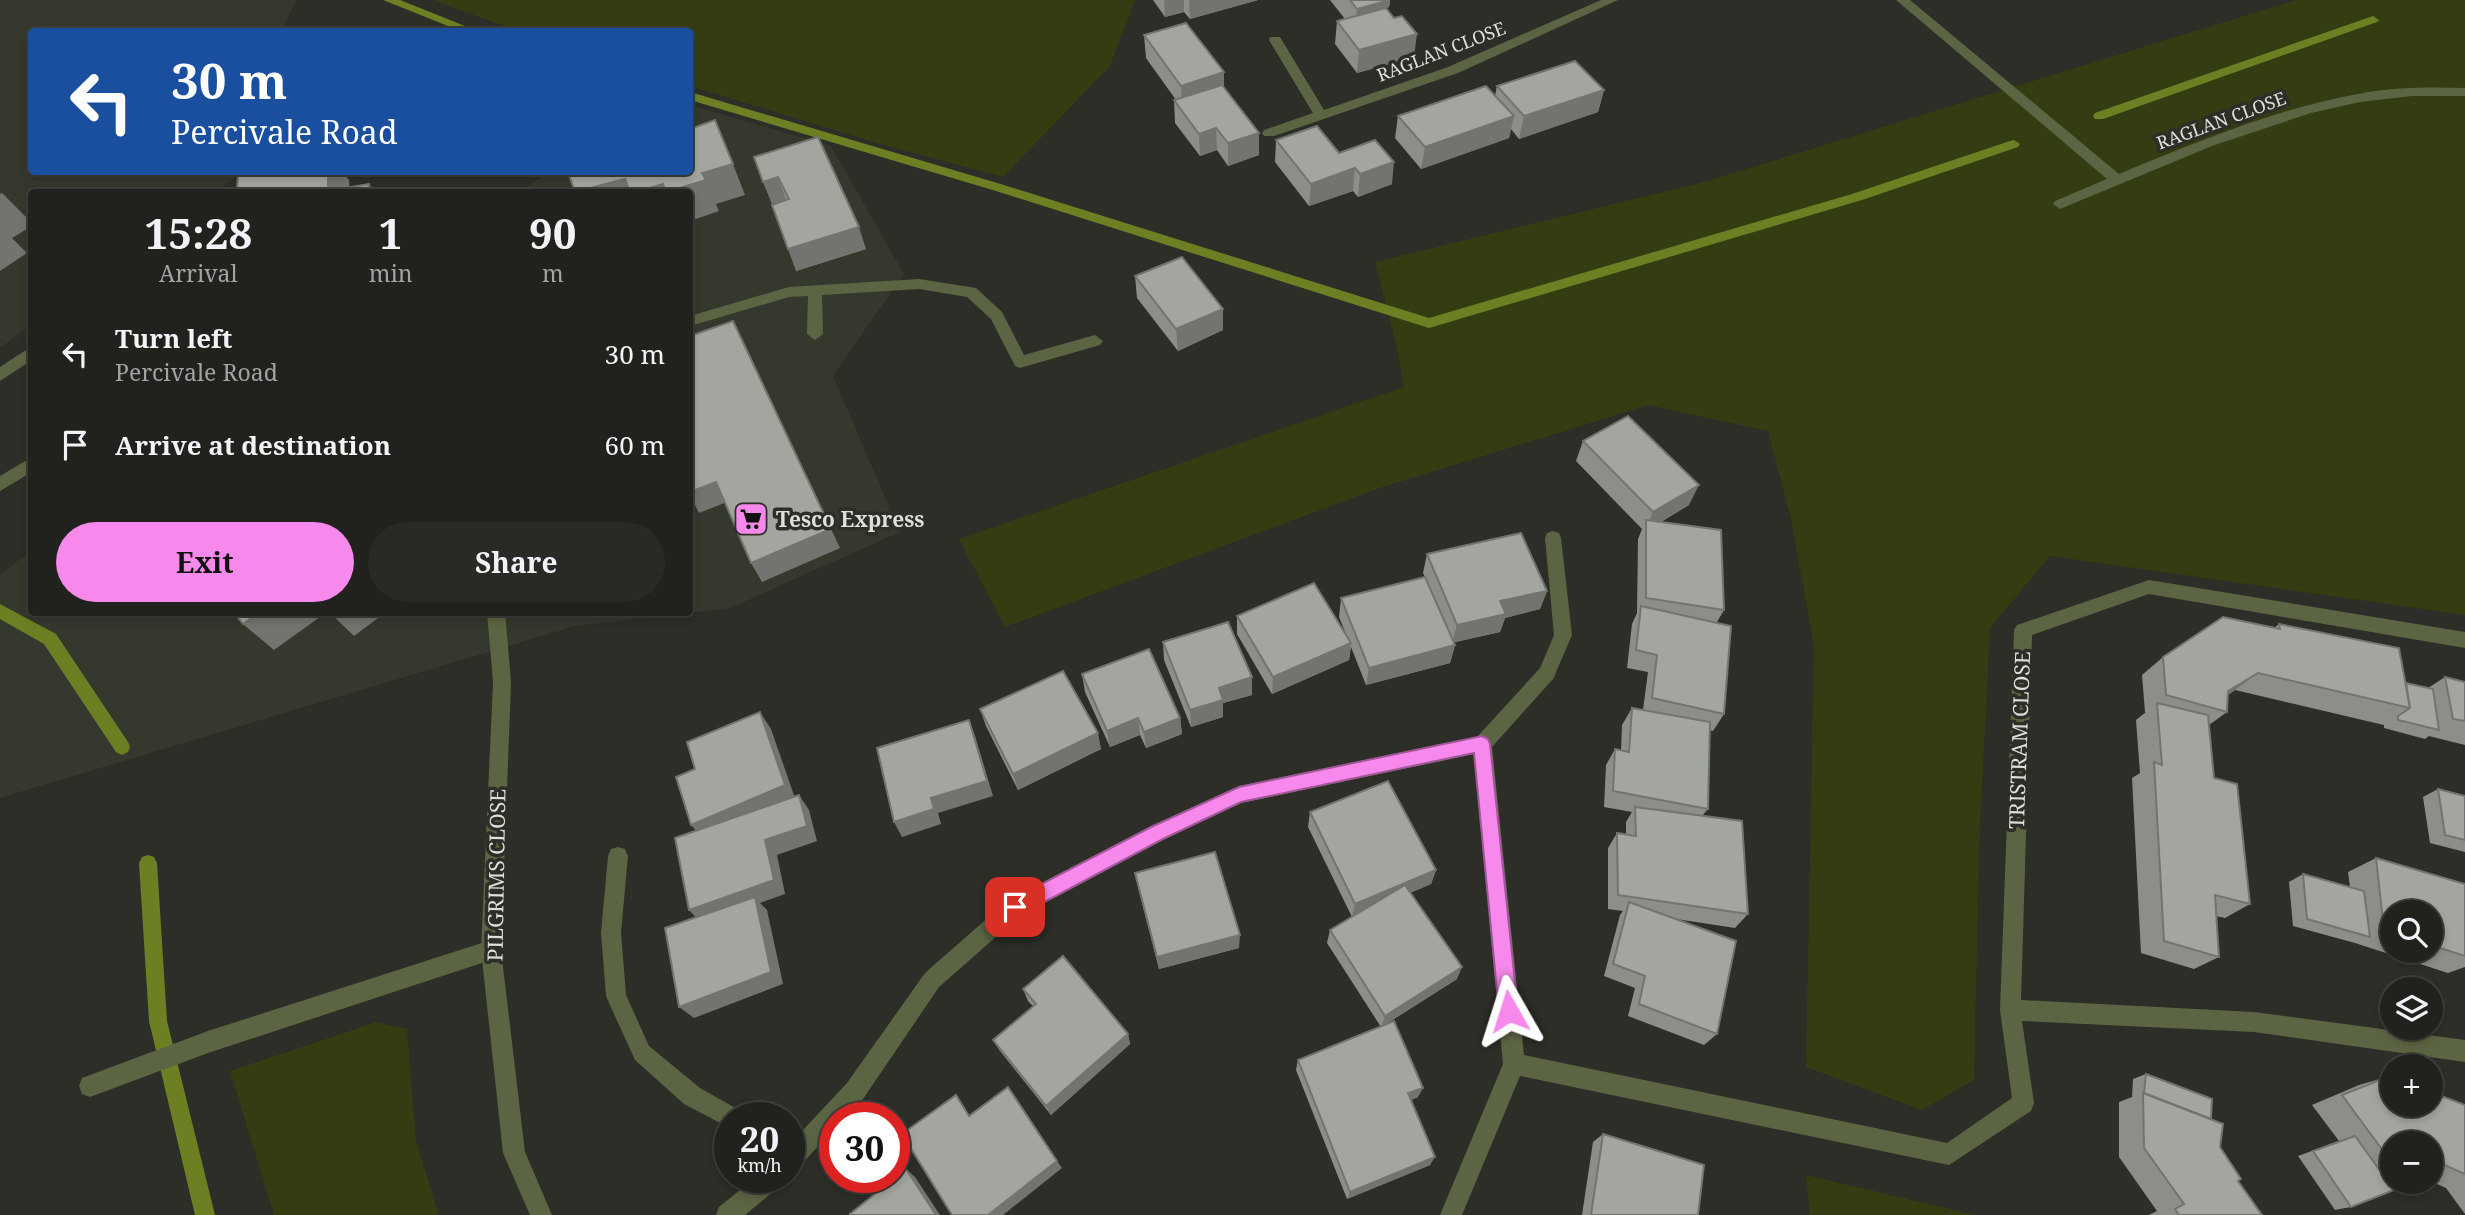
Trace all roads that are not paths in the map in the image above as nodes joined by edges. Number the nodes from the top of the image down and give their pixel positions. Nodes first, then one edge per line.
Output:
1 (1612, 0) edge
2 (1902, 0) edge
3 (1275, 40) dead end
4 (2465, 92) edge
5 (1321, 116) junction
6 (1269, 133) dead end
7 (2118, 181) junction
8 (2060, 204) dead end
9 (814, 292) junction
10 (693, 320) edge
11 (815, 334) dead end
12 (1095, 341) dead end
13 (28, 355) edge
14 (0, 375) edge
15 (28, 466) edge
16 (0, 484) edge
17 (1553, 538) dead end
18 (496, 616) edge
19 (2465, 640) edge
20 (1482, 744) junction
21 (618, 856) dead end
22 (491, 950) junction
23 (2010, 1010) junction
24 (2465, 1051) edge
25 (1514, 1064) junction
26 (90, 1086) dead end
27 (714, 1108) edge
28 (805, 1139) edge
29 (754, 1193) edge
30 (541, 1215) edge
31 (727, 1215) edge
32 (1451, 1215) edge

1 - 5 street, RAGLAN CLOSE
2 - 7 street
3 - 5 street
4 - 7 street, RAGLAN CLOSE
5 - 6 street, RAGLAN CLOSE
7 - 8 street, RAGLAN CLOSE
9 - 10 street
9 - 11 street
9 - 12 street
13 - 14 street
15 - 16 street
17 - 20 street
18 - 22 street, PILGRIMS CLOSE
19 - 23 street, TRISTRAM CLOSE
20 - 25 street
20 - 28 street
21 - 27 street
22 - 26 street
22 - 30 street, PILGRIMS CLOSE
23 - 24 street
23 - 25 street, TRISTRAM CLOSE
25 - 32 street
29 - 31 street

